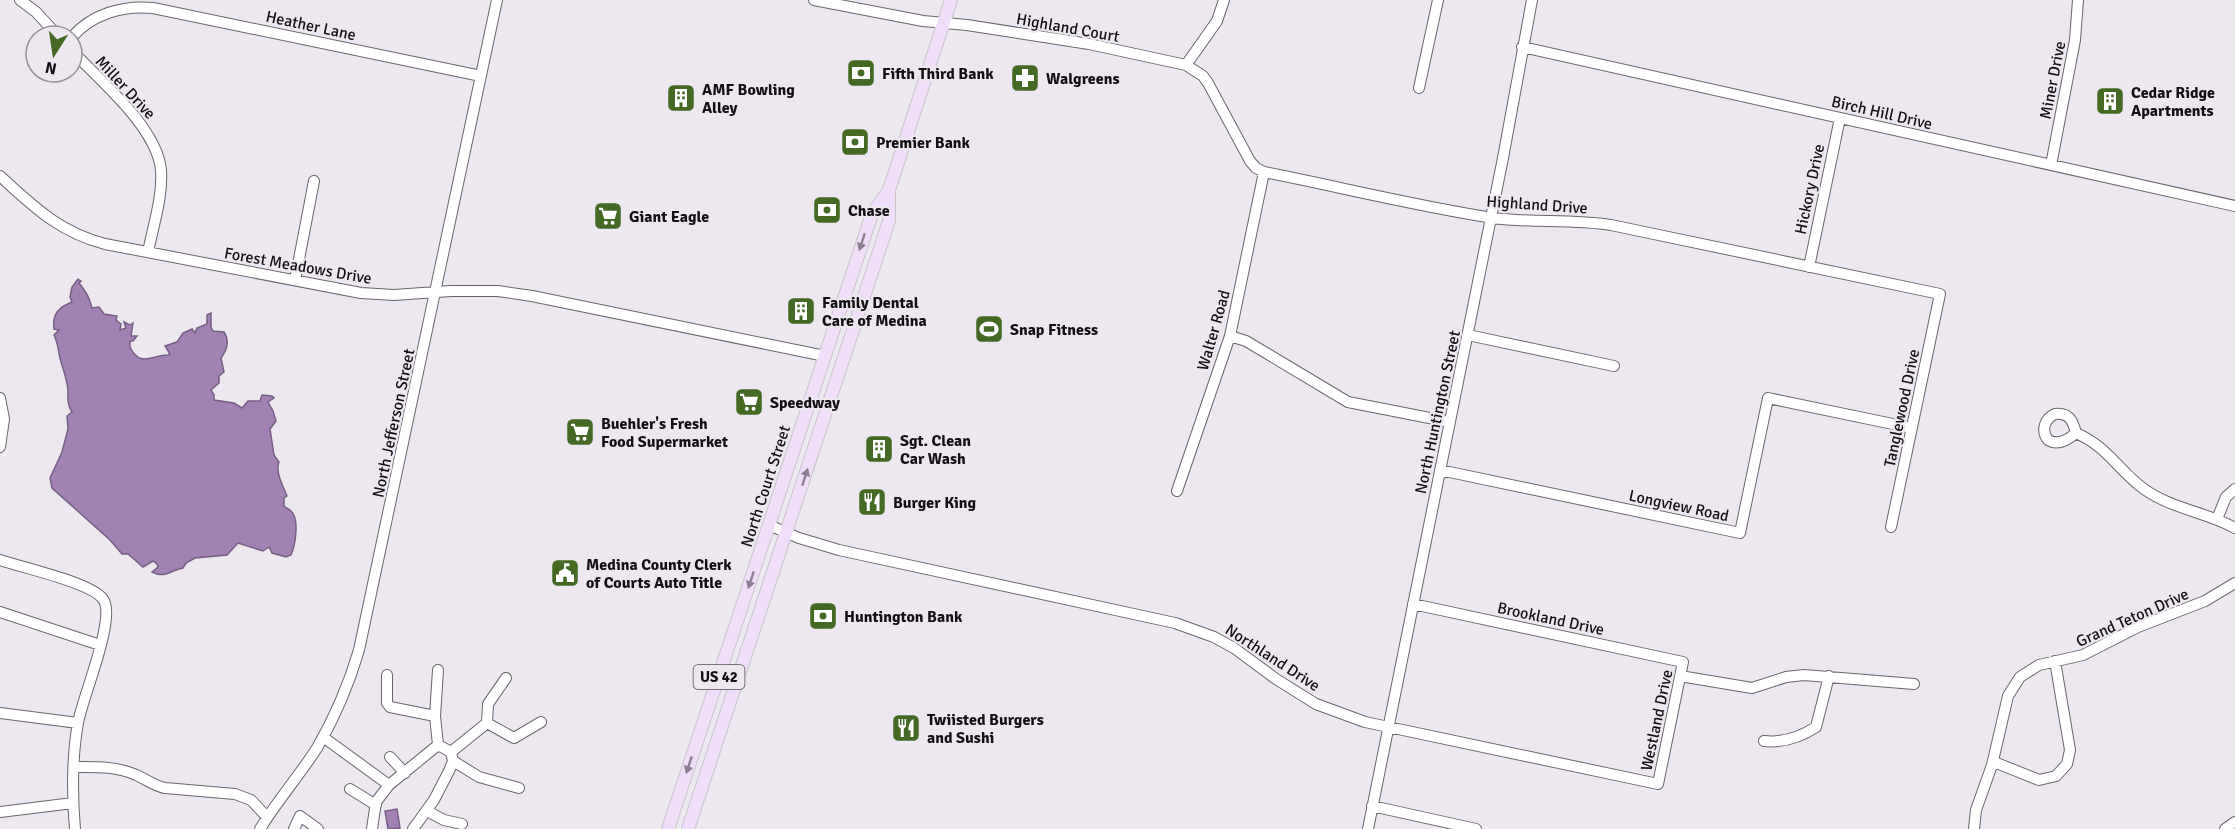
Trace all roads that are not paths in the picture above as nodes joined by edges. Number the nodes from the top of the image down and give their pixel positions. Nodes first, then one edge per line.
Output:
1 (20, 0) edge
2 (497, 0) edge
3 (814, 0) edge
4 (951, 0) edge
5 (1224, 0) edge
6 (1438, 0) edge
7 (1532, 0) edge
8 (2078, 0) edge
9 (944, 23) junction
10 (47, 24) edge
11 (84, 27) edge
12 (1522, 47) junction
13 (84, 64) edge
14 (1186, 65) junction
15 (481, 76) junction
16 (1419, 88) dead end
17 (1839, 118) junction
18 (2051, 165) junction
19 (1264, 172) junction
20 (0, 176) edge
21 (314, 181) dead end
22 (888, 190) junction
23 (2235, 206) edge
24 (1492, 217) junction
25 (148, 252) junction
26 (1809, 267) junction
27 (295, 280) junction
28 (435, 292) junction
29 (1940, 294) joint
30 (1468, 335) junction
31 (1230, 336) junction
32 (825, 356) junction
33 (1614, 366) dead end
34 (0, 398) edge
35 (1450, 422) junction
36 (1912, 428) junction
37 (2076, 433) dead end
38 (0, 447) edge
39 (1440, 470) junction
40 (2235, 489) edge
41 (1177, 491) dead end
42 (2217, 519) junction
43 (769, 525) junction
44 (1892, 527) dead end
45 (2235, 528) edge
46 (787, 533) junction
47 (0, 560) edge
48 (2235, 583) edge
49 (1413, 604) junction
50 (0, 612) edge
51 (100, 645) junction
52 (1683, 662) joint
53 (2055, 662) junction
54 (438, 670) dead end
55 (387, 675) dead end
56 (1680, 676) junction
57 (1829, 676) junction
58 (506, 678) dead end
59 (1914, 684) dead end
60 (0, 713) edge
61 (435, 716) junction
62 (541, 722) dead end
63 (78, 723) junction
64 (487, 723) junction
65 (1388, 727) junction
66 (323, 737) junction
67 (1764, 741) dead end
68 (438, 745) junction
69 (452, 756) junction
70 (390, 757) dead end
71 (1994, 762) junction
72 (75, 767) junction
73 (405, 772) junction
74 (1658, 784) joint
75 (389, 785) junction
76 (519, 788) dead end
77 (350, 789) dead end
78 (73, 803) junction
79 (376, 805) junction
80 (1372, 806) junction
81 (427, 811) junction
82 (0, 812) edge
83 (267, 817) junction
84 (2235, 822) edge
85 (462, 824) dead end
86 (75, 829) edge
87 (260, 829) edge
88 (294, 829) edge
89 (318, 829) edge
90 (372, 829) edge
91 (413, 829) edge
92 (668, 829) edge
93 (688, 829) edge
94 (1368, 829) edge
95 (1476, 829) edge
96 (1974, 829) edge
97 (2225, 829) edge

1 - 10 street
2 - 15 street, North Jefferson Street
3 - 9 street, Highland Court
4 - 9 main road, North Court Street / US 42
5 - 14 street
6 - 16 street
7 - 12 street, North Huntington Street
8 - 18 street, Miner Drive
9 - 14 street, Highland Court
9 - 22 main road, North Court Street / US 42
11 - 15 street, Heather Lane
12 - 17 street, Birch Hill Drive
12 - 24 street, North Huntington Street
13 - 25 street, Miller Drive
14 - 19 street
15 - 28 street, North Jefferson Street
17 - 18 street, Birch Hill Drive
17 - 26 street, Hickory Drive
18 - 23 street, Birch Hill Drive
19 - 24 street, Highland Drive
19 - 31 street, Walter Road
20 - 25 street, Forest Meadows Drive
21 - 27 street
22 -> 32 main road, North Court Street / US 42
46 -> 22 main road, North Court Street / US 42
24 - 26 street, Highland Drive
24 - 30 street, North Huntington Street
25 - 27 street, Forest Meadows Drive
26 - 29 street, Highland Drive
27 - 28 street, Forest Meadows Drive
28 - 32 street, Forest Meadows Drive
28 - 66 street, North Jefferson Street
29 - 36 street, Tanglewood Drive
30 - 33 street
30 - 35 street, North Huntington Street
31 - 35 street
31 - 41 street, Walter Road
32 - 43 main road, North Court Street / US 42
34 - 38 street
35 - 39 street, North Huntington Street
36 - 39 street, Longview Road
36 - 44 street, Tanglewood Drive
37 - 42 street
39 - 49 street, North Huntington Street
40 - 42 street
42 - 45 street
43 - 46 street, Northland Drive
43 -> 92 main road, North Court Street / US 42
46 - 65 street, Northland Drive
46 - 93 main road, North Court Street / US 42
47 - 51 street
48 - 53 street, Grand Teton Drive
49 - 52 street, Brookland Drive
49 - 65 street, North Huntington Street
50 - 51 street
51 - 63 street
52 - 56 street, Westland Drive
53 - 71 street, Grand Teton Drive
53 - 71 street
54 - 61 street
55 - 61 street
56 - 57 street
56 - 74 street, Westland Drive
57 - 59 street
57 - 67 street
58 - 64 street
60 - 63 street
61 - 68 street
62 - 64 street
63 - 72 street
64 - 69 street
65 - 74 street, Northland Drive
65 - 80 street, North Huntington Street
66 - 75 street
66 - 83 street, North Jefferson Street
68 - 69 street
68 - 73 street
69 - 76 street
69 - 81 street
70 - 73 street
71 - 96 street, Grand Teton Drive
72 - 78 street
72 - 83 street
73 - 75 street
75 - 79 street
77 - 79 street
78 - 82 street
78 - 86 street
79 - 90 street
80 - 94 street, North Huntington Street
80 - 95 street
81 - 85 street
81 - 91 street
83 - 87 street, North Jefferson Street
84 - 97 street
88 - 89 street

